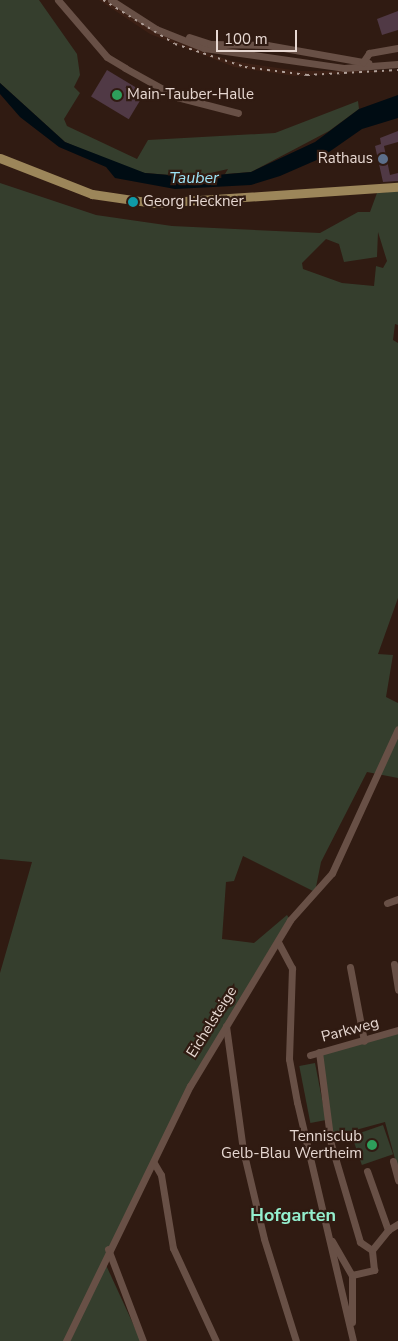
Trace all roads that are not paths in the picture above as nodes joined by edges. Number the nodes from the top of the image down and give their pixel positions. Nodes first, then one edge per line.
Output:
1 (58, 0) edge
2 (111, 0) edge
3 (172, 34) junction
4 (398, 48) edge
5 (363, 62) junction
6 (398, 63) edge
7 (238, 113) dead end
8 (0, 158) edge
9 (398, 187) edge
10 (398, 729) edge
11 (398, 899) edge
12 (387, 904) dead end
13 (278, 942) junction
14 (394, 964) dead end
15 (350, 967) dead end
16 (398, 990) edge
17 (226, 1026) junction
18 (398, 1030) edge
19 (364, 1041) junction
20 (319, 1052) junction
21 (310, 1055) dead end
22 (392, 1161) dead end
23 (154, 1163) junction
24 (367, 1172) dead end
25 (398, 1180) edge
26 (398, 1224) edge
27 (388, 1230) junction
28 (328, 1234) junction
29 (108, 1249) junction
30 (372, 1250) junction
31 (352, 1275) junction
32 (353, 1338) edge
33 (66, 1341) edge
34 (143, 1341) edge
35 (216, 1341) edge
36 (296, 1341) edge

1 - 7 street
2 - 3 street
3 - 5 street
3 - 6 street
4 - 5 street
5 - 6 street
8 - 9 main road
10 - 13 street, Eichelsteige
11 - 12 street
13 - 17 street, Eichelsteige
13 - 28 street
14 - 16 street
15 - 19 street
17 - 23 street, Eichelsteige
17 - 36 street
18 - 19 street, Parkweg
19 - 20 street, Parkweg
20 - 21 street, Parkweg
20 - 30 street
22 - 25 street
23 - 29 street, Eichelsteige
23 - 35 street
24 - 27 street
26 - 27 street
27 - 30 street
28 - 31 street
28 - 32 street
29 - 33 street, Eichelsteige
29 - 34 street
30 - 31 street
31 - 32 street

